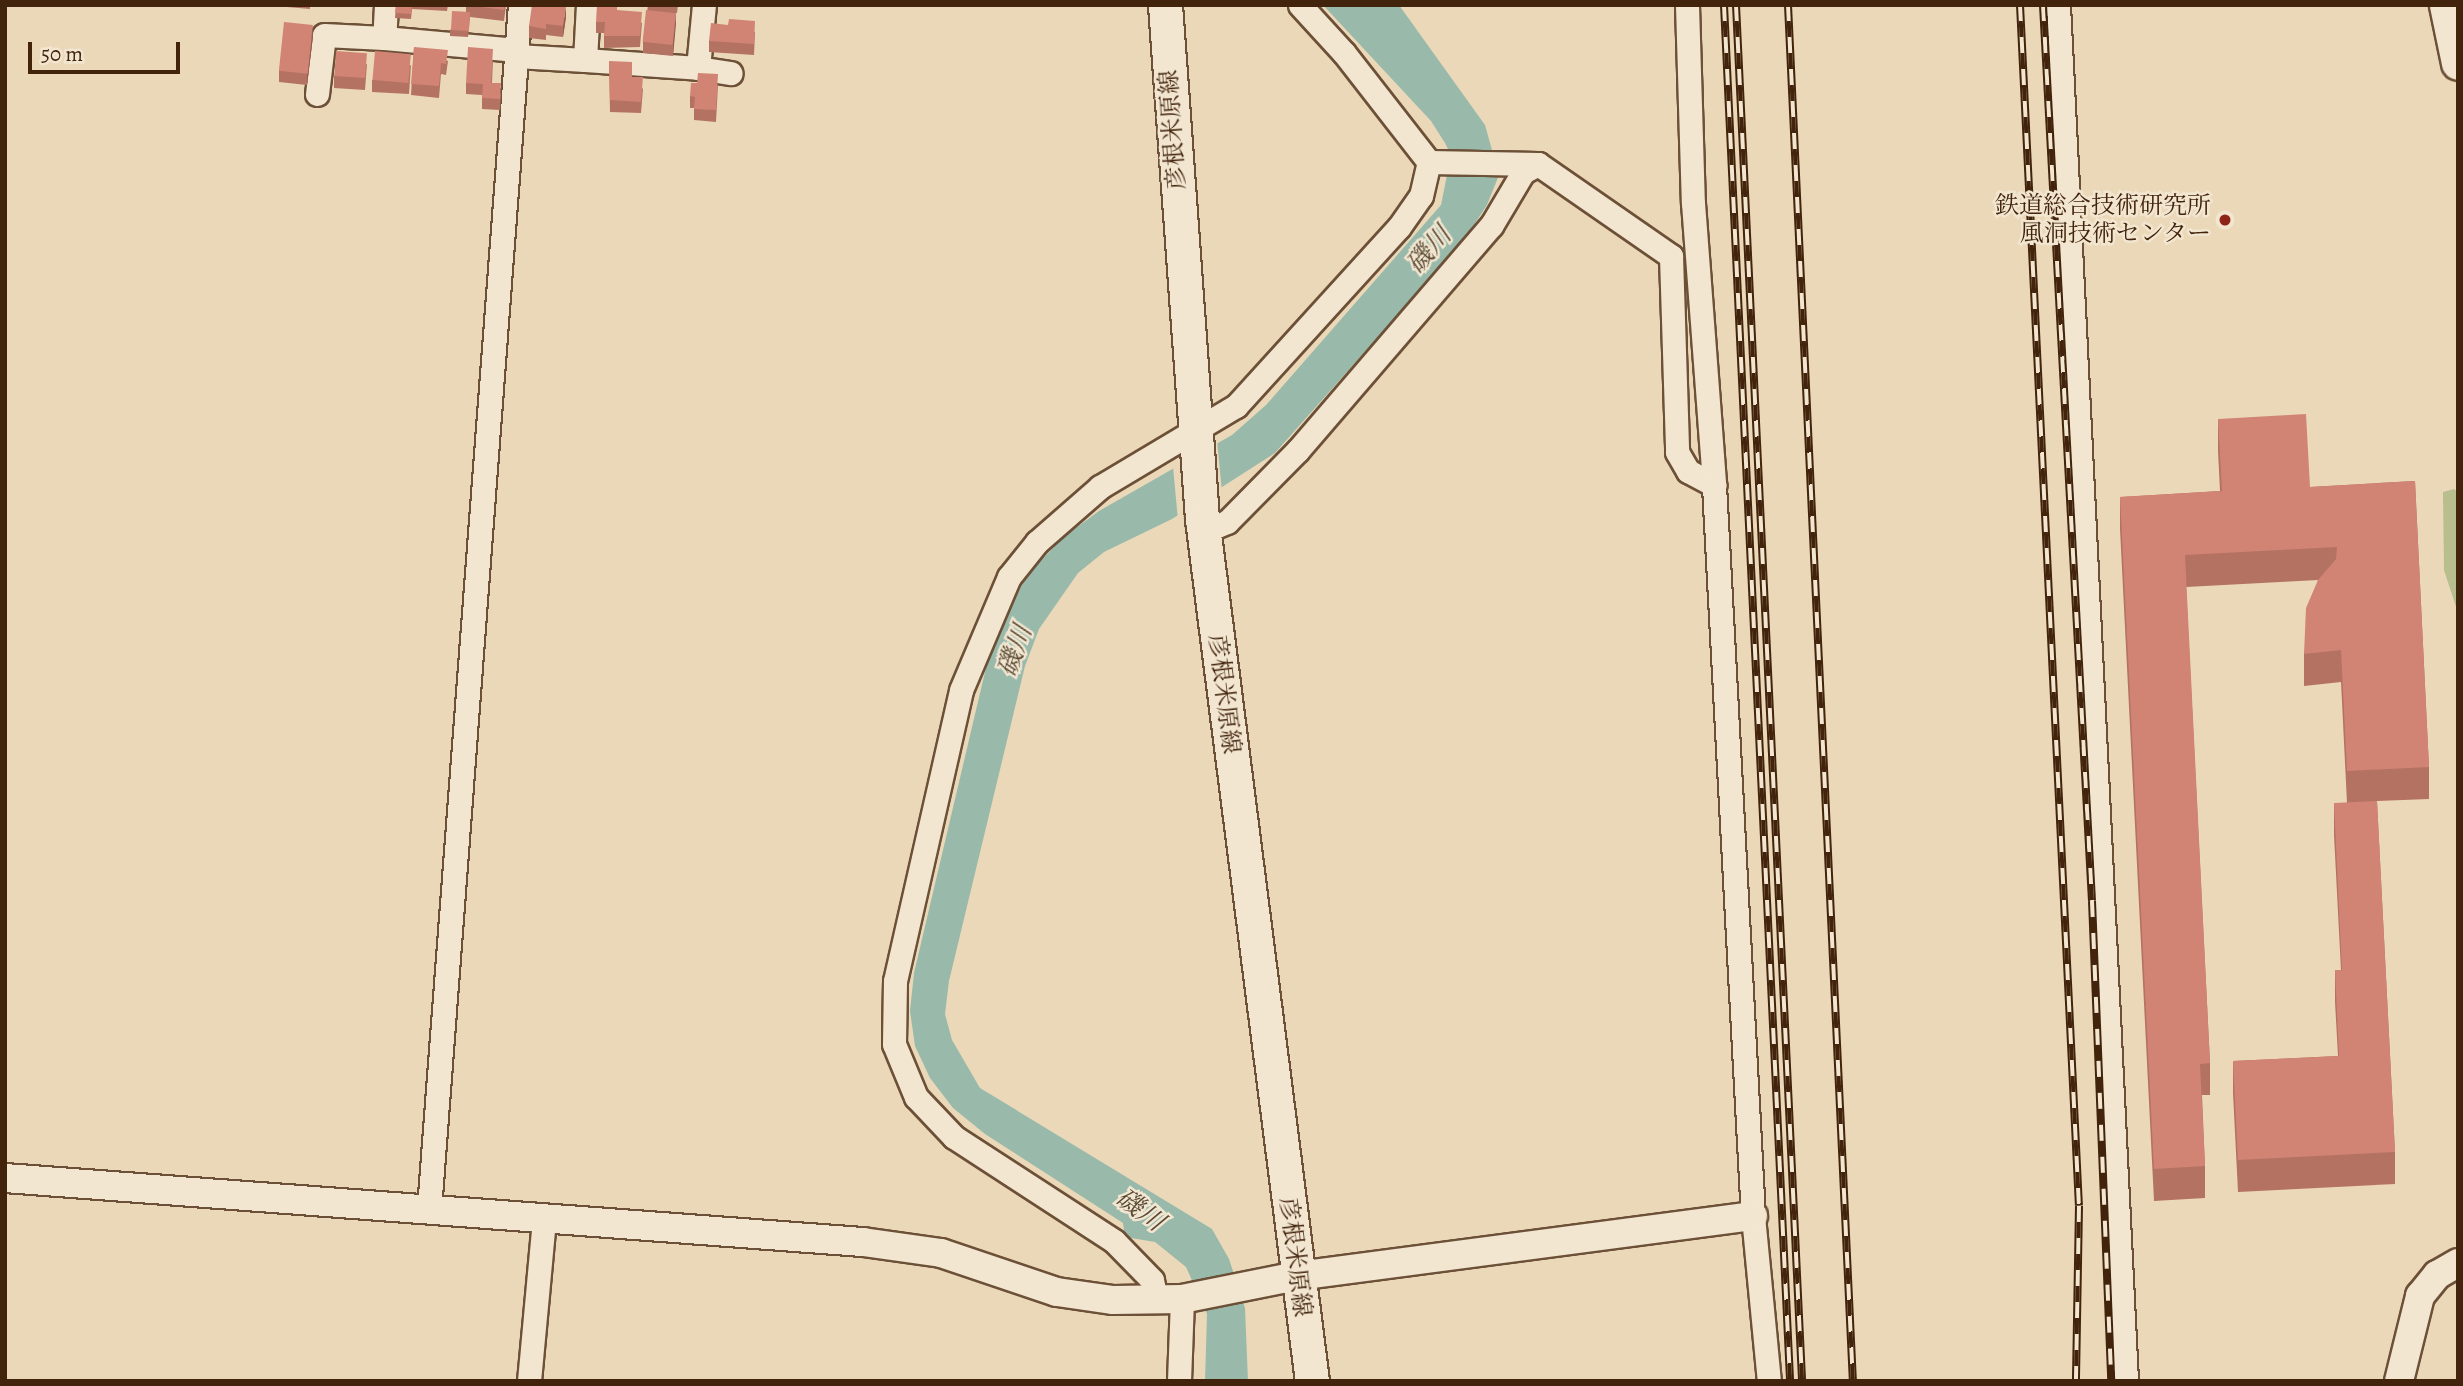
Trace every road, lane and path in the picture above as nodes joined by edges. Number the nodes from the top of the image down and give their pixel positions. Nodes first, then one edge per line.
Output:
1 (386, 5) edge
2 (520, 5) edge
3 (588, 5) edge
4 (704, 5) edge
5 (1165, 5) edge
6 (1300, 5) edge
7 (1686, 5) edge
8 (2059, 5) edge
9 (2446, 5) edge
10 (384, 38) junction
11 (516, 53) junction
12 (585, 60) junction
13 (2458, 63) edge
14 (698, 68) junction
15 (731, 73) dead end
16 (317, 94) dead end
17 (1434, 162) junction
18 (1530, 163) junction
19 (1194, 439) junction
20 (1714, 485) junction
21 (1202, 525) junction
22 (5, 1178) edge
23 (429, 1209) junction
24 (1753, 1216) junction
25 (544, 1218) junction
26 (2458, 1263) edge
27 (1297, 1276) junction
28 (1175, 1298) junction
29 (529, 1381) edge
30 (1179, 1381) edge
31 (1312, 1381) edge
32 (1769, 1381) edge
33 (2126, 1381) edge
34 (2399, 1381) edge

1 - 10 street
2 - 11 street
3 - 12 street
4 - 14 street
5 - 19 main road, 彦根米原線
6 - 17 street
7 - 20 street
8 - 33 street
9 - 13 main road
10 - 11 street
10 - 16 street
11 - 12 street
11 - 23 street
12 - 14 street
14 - 15 street
17 - 18 street
17 - 19 street
18 - 20 street
18 - 21 street
19 - 21 main road, 彦根米原線
19 - 28 street
20 - 24 street
21 - 27 main road, 彦根米原線
22 - 23 street
23 - 25 street
24 - 27 street
24 - 32 street
25 - 28 street
25 - 29 street
26 - 34 street
27 - 28 street
27 - 31 main road, 彦根米原線
28 - 30 street

